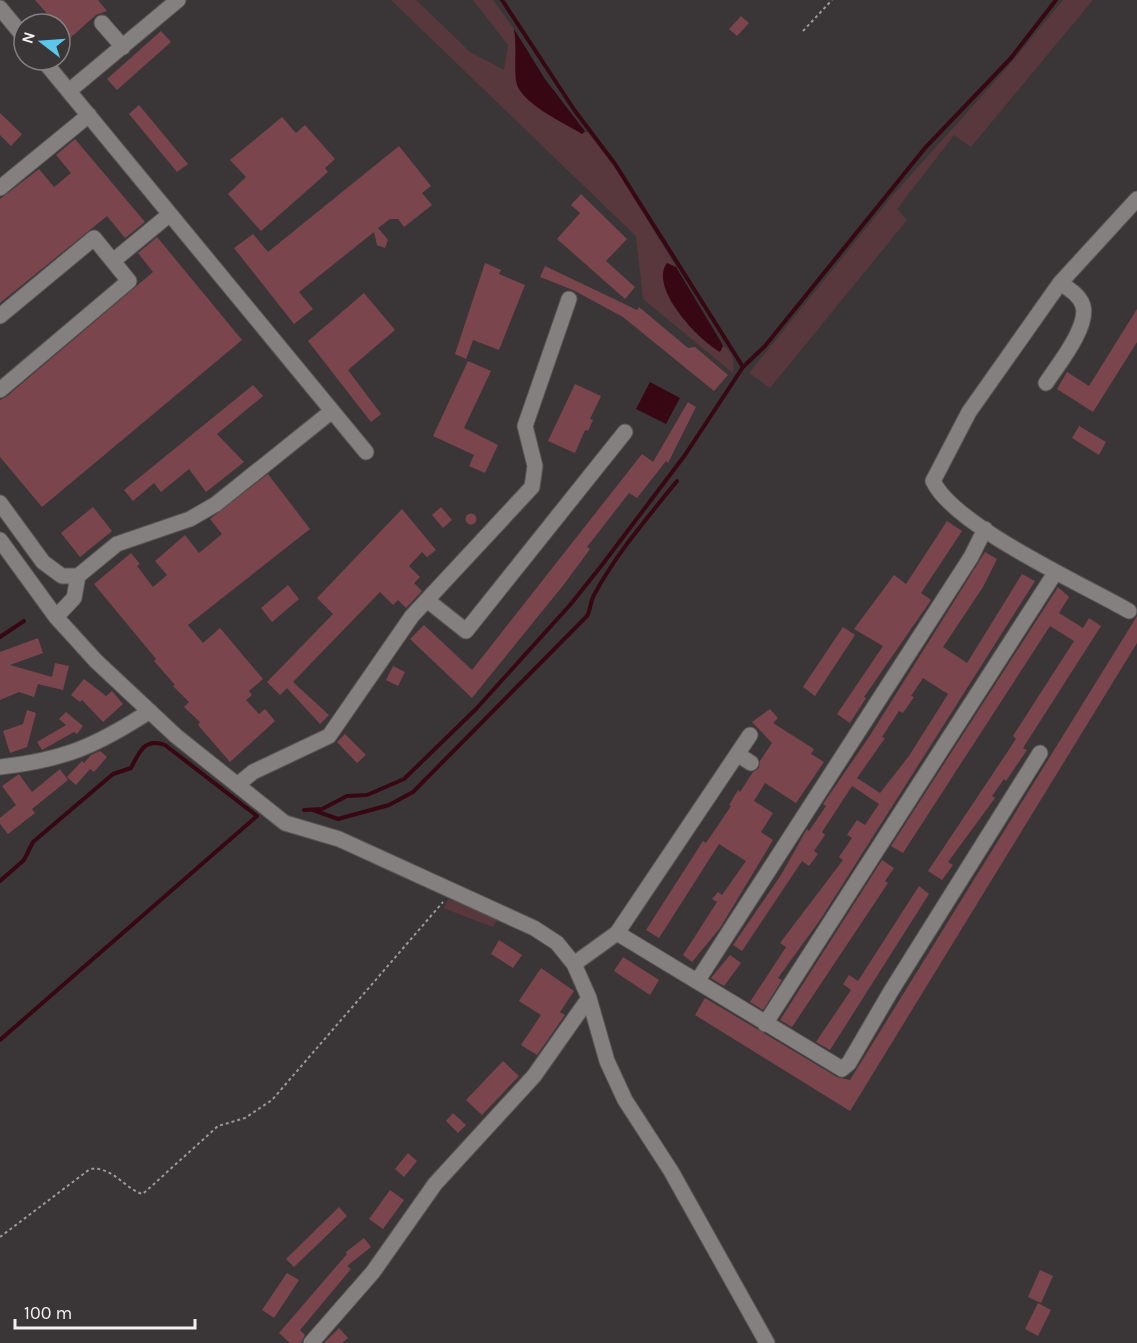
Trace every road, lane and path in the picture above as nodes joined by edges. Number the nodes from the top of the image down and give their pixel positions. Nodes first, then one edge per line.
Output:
1 (178, 0) edge
2 (832, 0) edge
3 (0, 8) edge
4 (12, 22) edge
5 (102, 23) dead end
6 (803, 31) dead end
7 (123, 47) junction
8 (53, 72) edge
9 (69, 91) junction
10 (89, 115) junction
11 (0, 188) edge
12 (1137, 199) edge
13 (170, 214) junction
14 (113, 261) junction
15 (1060, 284) junction
16 (569, 299) dead end
17 (0, 316) edge
18 (1046, 383) dead end
19 (2, 384) edge
20 (332, 411) junction
21 (625, 432) dead end
22 (366, 452) dead end
23 (0, 503) edge
24 (985, 529) junction
25 (0, 540) edge
26 (1055, 573) junction
27 (78, 576) junction
28 (428, 600) junction
29 (1129, 611) dead end
30 (56, 617) junction
31 (150, 711) junction
32 (750, 735) dead end
33 (1040, 753) dead end
34 (737, 754) junction
35 (751, 763) dead end
36 (0, 767) edge
37 (237, 785) junction
38 (451, 889) junction
39 (617, 933) junction
40 (574, 964) junction
41 (698, 980) junction
42 (589, 998) junction
43 (765, 1024) junction
44 (0, 1237) edge
45 (311, 1343) edge
46 (767, 1343) edge

1 - 7 street
2 - 6 path
3 - 4 street
5 - 7 street
7 - 9 street
8 - 9 street
9 - 10 street
10 - 11 street
10 - 13 street
12 - 15 street
13 - 14 street
13 - 20 street
14 - 17 street
14 - 19 street
15 - 18 street
15 - 24 street
16 - 28 street
20 - 22 street
20 - 27 street
21 - 28 street
23 - 27 street
24 - 26 street
24 - 41 street
25 - 30 street
26 - 29 street
26 - 43 street
27 - 30 street
28 - 37 street
30 - 31 street
31 - 36 street
31 - 37 street
32 - 34 street
33 - 43 street
34 - 35 street
34 - 39 street
37 - 38 street
38 - 40 street
38 - 44 path
39 - 40 street
39 - 41 street
40 - 42 street
41 - 43 street
42 - 45 street
42 - 46 street

